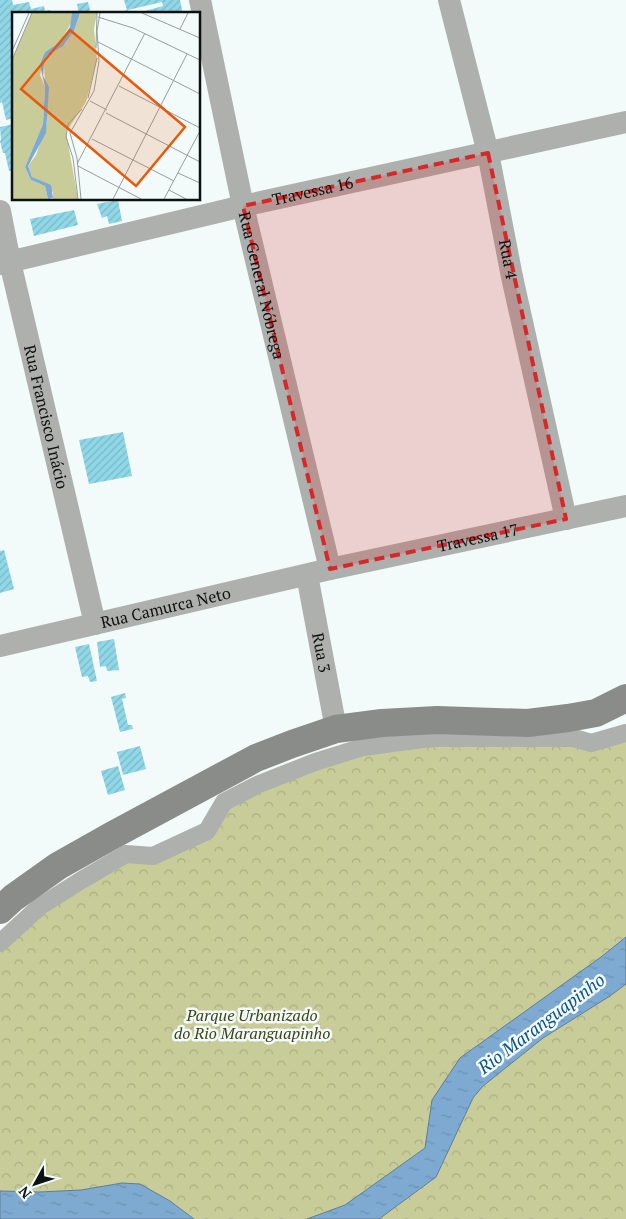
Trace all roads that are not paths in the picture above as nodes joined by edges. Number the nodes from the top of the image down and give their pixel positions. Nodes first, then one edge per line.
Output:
1 (200, 0) edge
2 (449, 0) edge
3 (626, 122) edge
4 (488, 153) junction
5 (244, 206) junction
6 (0, 211) edge
7 (5, 263) edge
8 (626, 506) edge
9 (566, 519) junction
10 (330, 569) junction
11 (307, 575) junction
12 (95, 624) junction
13 (0, 646) edge
14 (626, 698) edge
15 (336, 730) junction
16 (626, 733) edge
17 (0, 910) edge
18 (0, 943) edge

1 - 5 street, Rua General Nóbrega
2 - 4 street, Rua 4
3 - 4 street, Travessa 16
4 - 5 street, Travessa 16
4 - 9 street, Rua 4
5 - 7 street, Travessa 16
5 - 10 street, Rua General Nóbrega
6 - 7 street, Rua Francisco Inácio
7 - 12 street, Rua Francisco Inácio
8 - 9 street, Travessa 17
9 - 10 street, Travessa 17
10 - 11 street, Rua Camurca Neto
11 - 12 street, Rua Camurca Neto
11 - 15 street, Rua 3
12 - 13 street, Rua Camurca Neto
14 - 15 main road
15 - 17 main road
16 - 18 street

